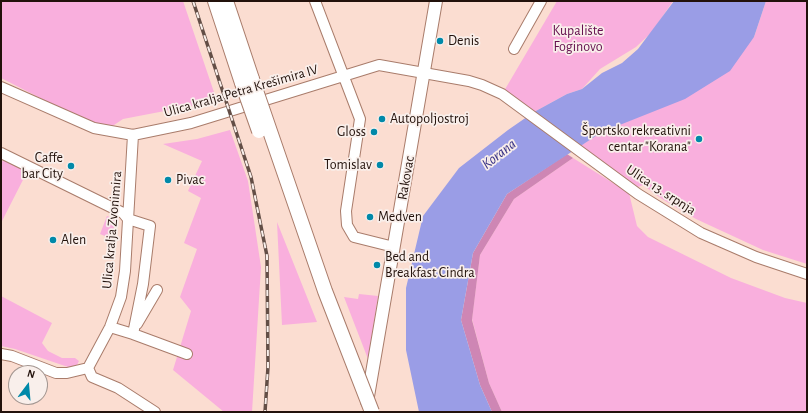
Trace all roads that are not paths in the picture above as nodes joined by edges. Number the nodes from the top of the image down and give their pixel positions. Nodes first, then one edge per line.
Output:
1 (215, 1) edge
2 (226, 1) edge
3 (315, 1) edge
4 (436, 1) edge
5 (541, 1) edge
6 (514, 49) dead end
7 (424, 73) junction
8 (343, 75) junction
9 (247, 81) junction
10 (1, 87) edge
11 (133, 135) junction
12 (1, 153) edge
13 (128, 219) junction
14 (394, 247) junction
15 (807, 274) edge
16 (157, 290) dead end
17 (110, 327) junction
18 (134, 331) junction
19 (1, 354) edge
20 (188, 354) dead end
21 (88, 368) junction
22 (155, 412) edge
23 (362, 412) edge
24 (366, 412) edge
25 (372, 412) edge

1 - 9 highway
2 - 9 highway
3 - 8 street
4 - 7 main road, Rakovac
5 - 6 street
7 - 8 street, Ulica kralja Petra Krešimira IV
7 - 14 main road, Rakovac
7 - 15 street, Ulica 13. srpnja
8 - 11 street, Ulica kralja Petra Krešimira IV
8 - 14 street
9 - 23 highway, bridge
9 - 25 highway, bridge
10 - 11 street, Ulica kralja Petra Krešimira IV
11 - 13 street, Ulica kralja Zvonimira
12 - 13 street
13 - 17 street, Ulica kralja Zvonimira
13 - 18 street
14 - 24 main road, Rakovac
16 - 18 street
17 - 18 street
17 - 21 street, Ulica kralja Zvonimira
18 - 20 street
19 - 21 street
21 - 22 street

